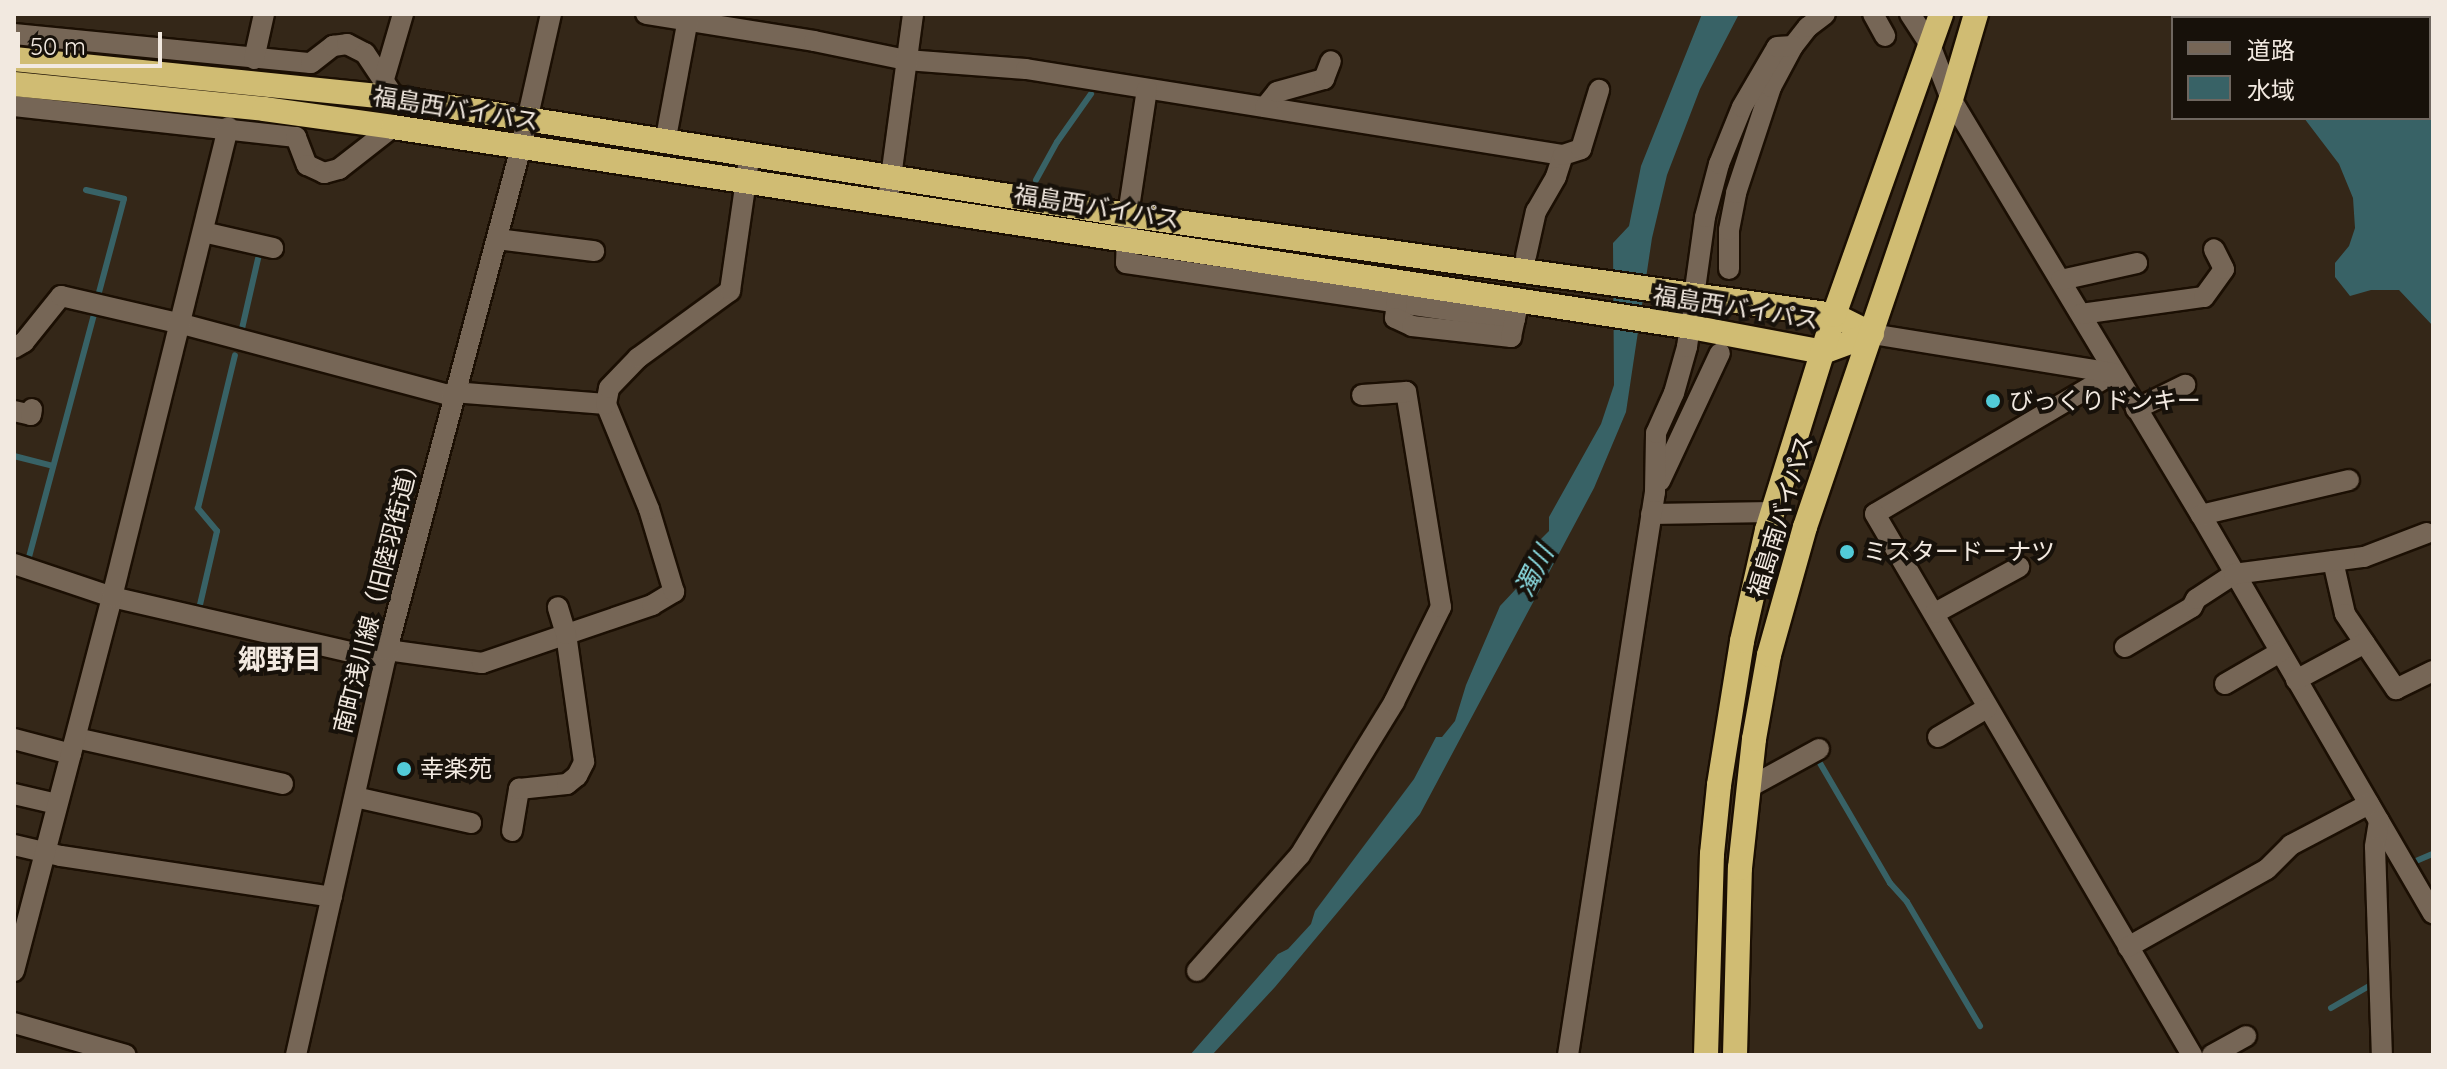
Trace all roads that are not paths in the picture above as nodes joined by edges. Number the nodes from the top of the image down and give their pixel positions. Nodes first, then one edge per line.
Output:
1 (264, 14) edge
2 (403, 14) edge
3 (551, 14) edge
4 (646, 14) edge
5 (913, 14) edge
6 (1825, 14) edge
7 (1873, 14) edge
8 (1910, 14) edge
9 (1941, 14) edge
10 (1976, 14) edge
11 (688, 19) edge
12 (764, 24) edge
13 (14, 34) edge
14 (1885, 36) dead end
15 (1930, 45) junction
16 (1793, 46) junction
17 (14, 59) edge
18 (254, 59) junction
19 (906, 60) junction
20 (1331, 61) dead end
21 (14, 84) edge
22 (389, 89) junction
23 (1147, 89) junction
24 (1599, 90) dead end
25 (1951, 99) junction
26 (14, 106) edge
27 (1265, 107) junction
28 (527, 121) junction
29 (228, 127) junction
30 (393, 127) junction
31 (665, 143) junction
32 (521, 147) junction
33 (1563, 155) junction
34 (750, 157) junction
35 (891, 176) junction
36 (745, 182) junction
37 (887, 202) junction
38 (1128, 215) junction
39 (203, 232) junction
40 (497, 239) junction
41 (1126, 239) junction
42 (273, 248) dead end
43 (2214, 249) dead end
44 (594, 251) dead end
45 (1526, 256) dead end
46 (2137, 263) dead end
47 (1729, 269) dead end
48 (2061, 280) junction
49 (1690, 294) junction
50 (2081, 314) junction
51 (1834, 315) junction
52 (1516, 316) dead end
53 (182, 324) junction
54 (1685, 327) junction
55 (1872, 334) junction
56 (14, 348) edge
57 (1823, 352) junction
58 (1720, 353) dead end
59 (2114, 373) junction
60 (2185, 385) dead end
61 (452, 394) junction
62 (1362, 395) dead end
63 (606, 404) junction
64 (2136, 409) junction
65 (2349, 480) dead end
66 (1655, 492) junction
67 (1772, 512) junction
68 (1651, 514) junction
69 (2201, 515) junction
70 (2427, 533) dead end
71 (2333, 561) junction
72 (14, 564) edge
73 (2019, 567) dead end
74 (2234, 574) junction
75 (112, 597) junction
76 (558, 607) dead end
77 (1935, 613) junction
78 (566, 634) junction
79 (2365, 643) junction
80 (2125, 647) dead end
81 (2280, 652) junction
82 (386, 655) junction
83 (2433, 671) edge
84 (2296, 680) junction
85 (2225, 684) dead end
86 (1987, 708) junction
87 (1938, 737) dead end
88 (14, 739) edge
89 (74, 746) junction
90 (1819, 749) dead end
91 (283, 784) dead end
92 (1748, 788) junction
93 (14, 794) edge
94 (355, 797) junction
95 (57, 804) junction
96 (2374, 812) junction
97 (471, 823) dead end
98 (512, 831) dead end
99 (14, 845) edge
100 (44, 853) junction
101 (332, 897) junction
102 (2433, 913) edge
103 (2128, 947) junction
104 (14, 971) edge
105 (1197, 971) dead end
106 (14, 1023) edge
107 (2246, 1036) dead end
108 (2377, 1052) edge
109 (126, 1055) edge
110 (296, 1055) edge
111 (1568, 1055) edge
112 (1706, 1055) edge
113 (1735, 1055) edge
114 (2192, 1055) edge
115 (2212, 1055) edge

1 - 18 street
2 - 22 street
3 - 28 street, 南町浅川線（旧陸羽街道）
4 - 11 street
5 - 19 street
6 - 16 street
7 - 14 street
8 - 15 street
9 - 15 highway, 福島南バイパス
10 - 25 highway, 福島南バイパス
11 - 12 street
11 - 31 street
12 - 19 street
13 - 18 street
15 - 25 street
15 - 51 highway, 福島南バイパス
16 - 47 street
16 - 49 street
17 - 22 highway, 福島西バイパス
18 - 22 street
19 - 23 street
19 - 35 street
20 - 27 street
21 - 30 highway, 福島西バイパス
22 - 28 highway, 福島西バイパス
23 - 27 street
23 - 38 street
24 - 33 street
25 - 48 street
25 - 55 highway, 福島南バイパス
26 - 29 street
27 - 33 street
28 - 31 highway, 福島西バイパス
28 - 32 street, 南町浅川線（旧陸羽街道）
29 - 30 street
29 - 39 street
30 - 32 highway, 福島西バイパス
31 - 34 highway, 福島西バイパス
32 - 36 highway, 福島西バイパス
32 - 40 street, 南町浅川線（旧陸羽街道）
33 - 45 street
34 - 35 highway, 福島西バイパス
34 - 36 street
35 - 37 street
35 - 38 highway, 福島西バイパス
36 - 37 highway, 福島西バイパス
36 - 63 street
37 - 41 highway, 福島西バイパス
38 - 41 street
38 - 49 highway, 福島西バイパス
39 - 42 street
39 - 53 street
40 - 44 street
40 - 61 street, 南町浅川線（旧陸羽街道）
41 - 52 street
41 - 54 highway, 福島西バイパス
43 - 50 street
46 - 48 street
48 - 50 street
49 - 51 highway, 福島西バイパス
49 - 54 street
50 - 59 street
51 - 55 highway, 福島西バイパス
51 - 57 highway, 福島南バイパス
53 - 56 street
53 - 61 street
53 - 75 street
54 - 57 highway, 福島西バイパス
54 - 66 street
55 - 57 highway, 福島西バイパス
55 - 59 street
55 - 92 highway, 福島南バイパス
57 - 67 highway, 福島南バイパス
58 - 66 street
59 - 64 street
59 - 77 street
60 - 64 street
61 - 63 street
61 - 82 street, 南町浅川線（旧陸羽街道）
62 - 105 street
63 - 78 street
64 - 69 street
65 - 69 street
66 - 68 street
67 - 68 street
67 - 112 highway, 福島南バイパス
68 - 111 street
69 - 74 street
70 - 71 street
71 - 74 street
71 - 79 street
72 - 75 street
73 - 77 street
74 - 80 street
74 - 81 street
75 - 82 street
75 - 89 street
76 - 78 street
77 - 86 street
78 - 82 street
78 - 98 street
79 - 83 street
79 - 84 street
81 - 84 street
81 - 85 street
82 - 94 street, 南町浅川線（旧陸羽街道）
84 - 96 street
86 - 87 street
86 - 103 street
88 - 89 street
89 - 91 street
89 - 95 street
90 - 92 street
92 - 113 highway, 福島南バイパス
93 - 95 street
94 - 97 street
94 - 101 street, 南町浅川線（旧陸羽街道）
95 - 100 street
96 - 102 street
96 - 103 street
96 - 108 street
99 - 100 street
100 - 101 street
100 - 104 street
101 - 110 street, 南町浅川線（旧陸羽街道）
103 - 114 street
106 - 109 street
107 - 115 street

